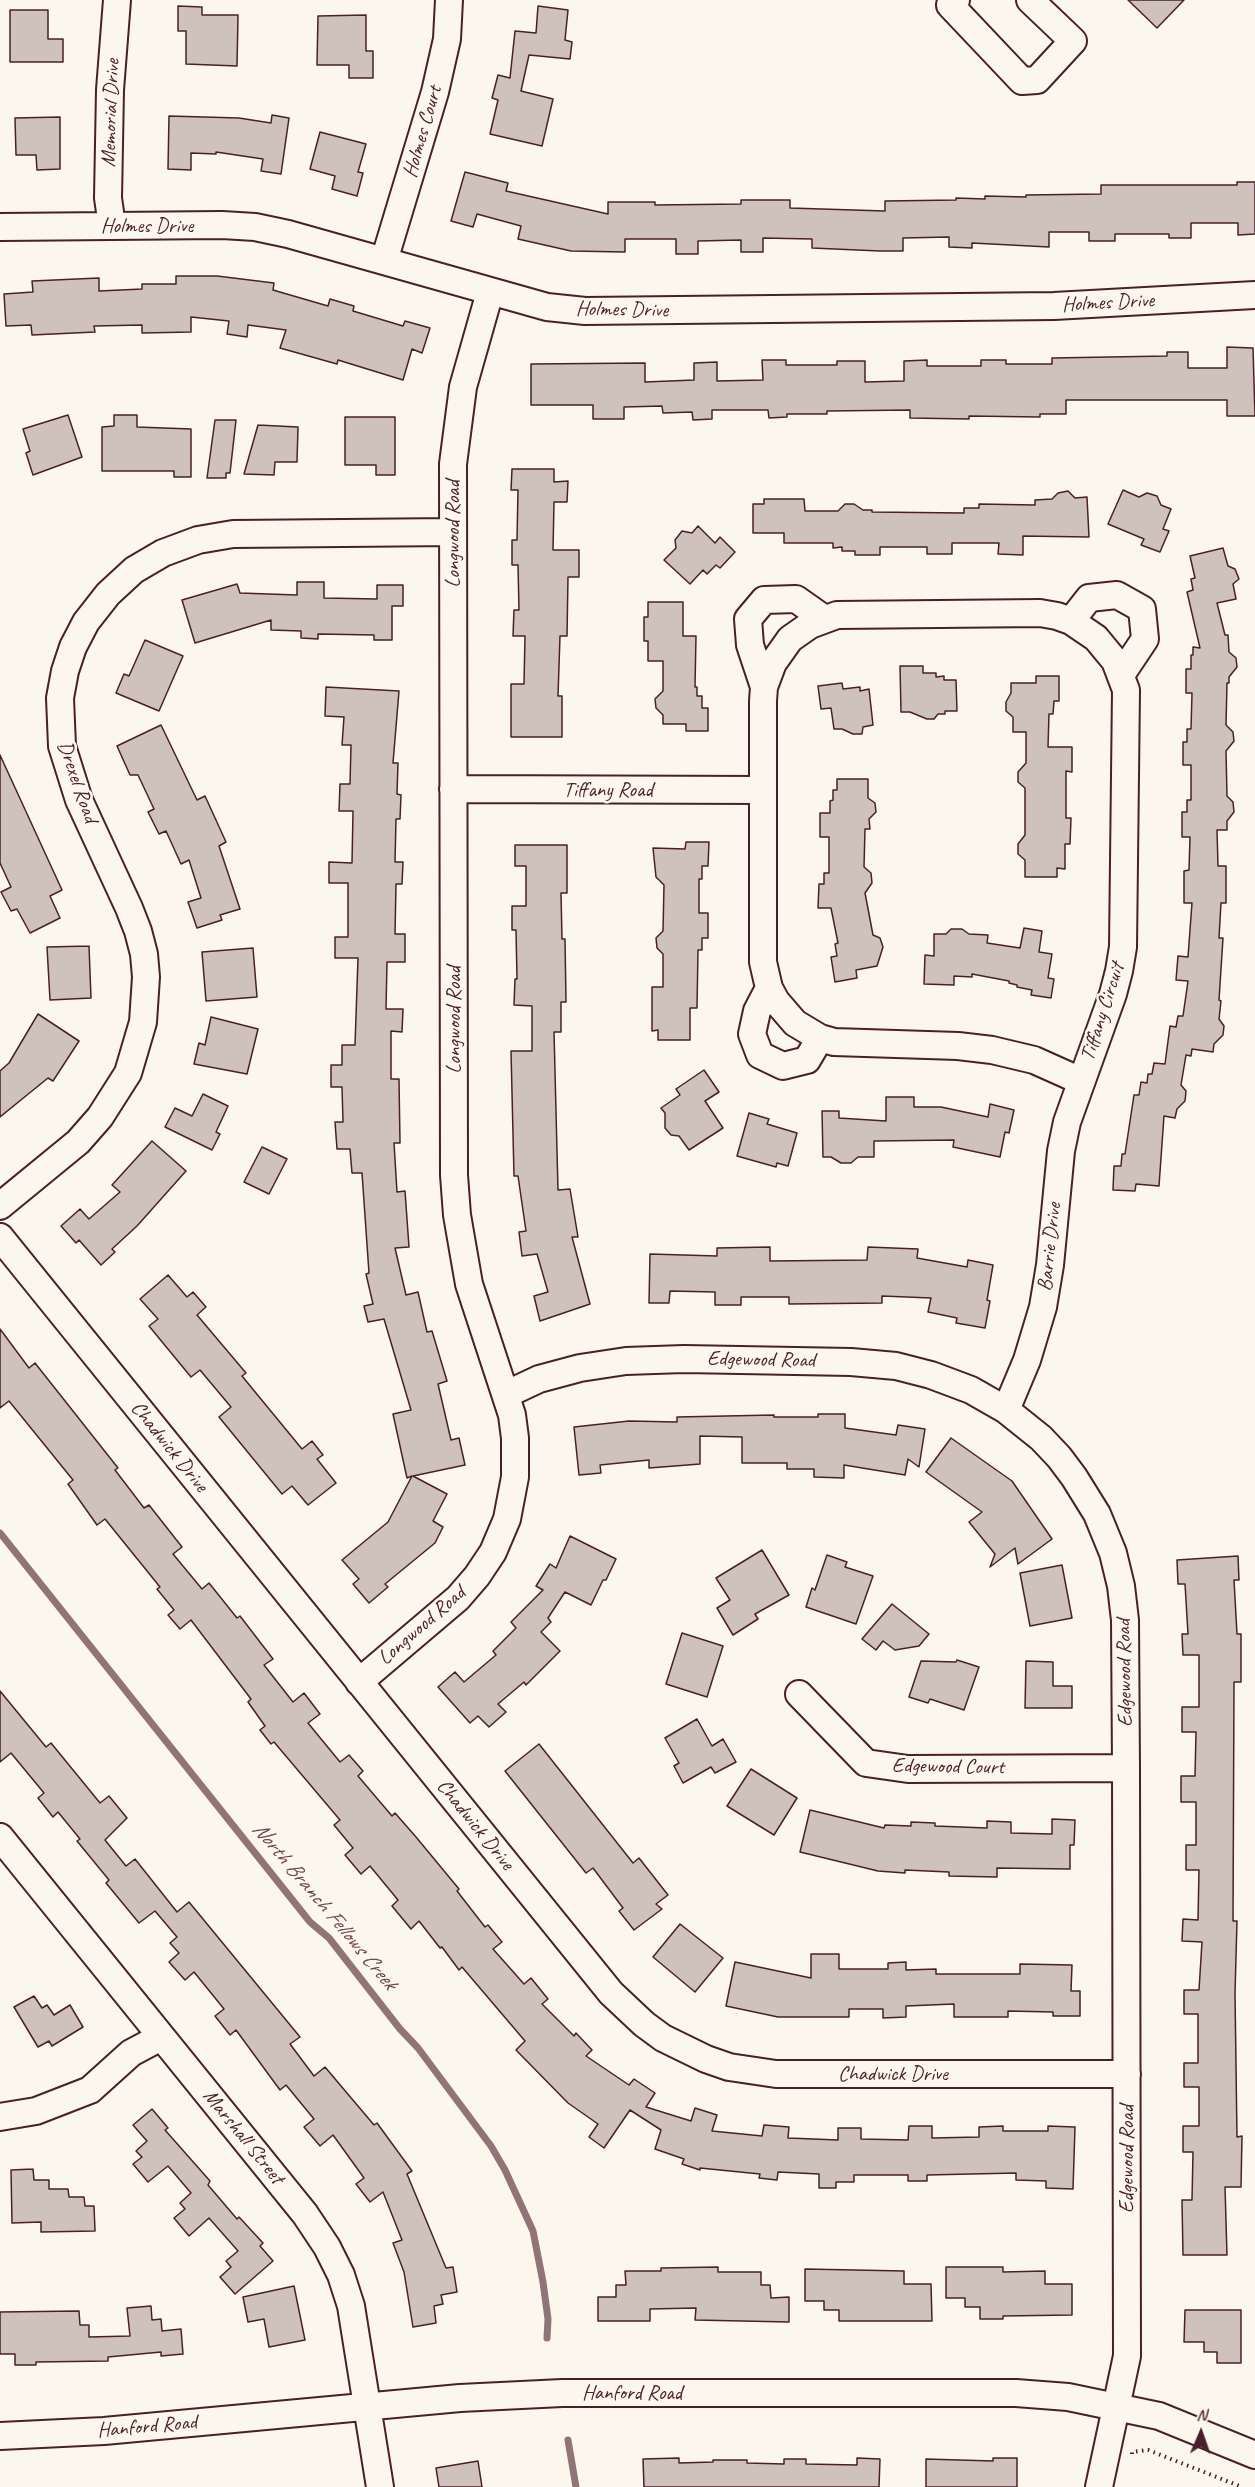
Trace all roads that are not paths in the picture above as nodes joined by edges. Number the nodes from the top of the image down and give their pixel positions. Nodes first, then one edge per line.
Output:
1 (117, 0) edge
2 (449, 0) edge
3 (956, 0) edge
4 (1030, 0) edge
5 (112, 226) junction
6 (0, 227) edge
7 (384, 261) junction
8 (490, 292) junction
9 (1255, 295) edge
10 (453, 532) junction
11 (824, 618) junction
12 (1071, 621) junction
13 (1122, 675) junction
14 (764, 687) junction
15 (453, 789) junction
16 (763, 790) junction
17 (769, 988) junction
18 (820, 1038) junction
19 (1081, 1081) junction
20 (0, 1206) edge
21 (0, 1237) edge
22 (507, 1394) junction
23 (1006, 1410) junction
24 (359, 1682) junction
25 (799, 1694) dead end
26 (1126, 1768) junction
27 (0, 1837) edge
28 (161, 2037) junction
29 (1127, 2074) junction
30 (0, 2117) edge
31 (367, 2406) junction
32 (1116, 2407) junction
33 (0, 2436) edge
34 (1255, 2455) edge
35 (380, 2487) edge
36 (1099, 2487) edge

1 - 5 street, Memorial Drive
2 - 7 street, Holmes Court
3 - 4 street
5 - 6 street, Holmes Drive
5 - 7 street, Holmes Drive
7 - 8 street, Holmes Drive
8 - 9 street, Holmes Drive
8 - 10 street, Longwood Road
10 - 15 street, Longwood Road
10 - 20 street, Drexel Road
11 - 12 street, Tiffany Circuit
11 - 14 street, Tiffany Circuit
11 - 14 street, Tiffany Circuit
12 - 13 street, Tiffany Circuit
12 - 13 street
13 - 19 street, Tiffany Circuit
14 - 16 street, Tiffany Circuit
15 - 16 street, Tiffany Road
15 - 22 street, Longwood Road
16 - 17 street, Tiffany Circuit
17 - 18 street, Tiffany Circuit
17 - 18 street
18 - 19 street, Tiffany Circuit
19 - 23 street, Barrie Drive
21 - 24 street, Chadwick Drive
22 - 23 street, Edgewood Road
22 - 24 street, Longwood Road
23 - 26 street, Edgewood Road
24 - 29 street, Chadwick Drive
25 - 26 street, Edgewood Court
26 - 29 street, Edgewood Road
27 - 28 street, Marshall Street
28 - 30 street
28 - 31 street, Marshall Street
29 - 32 street, Edgewood Road
31 - 32 street, Hanford Road
31 - 33 street, Hanford Road
31 - 35 street, Marshall Street
32 - 34 street, Hanford Road
32 - 36 street, Edgewood Road

